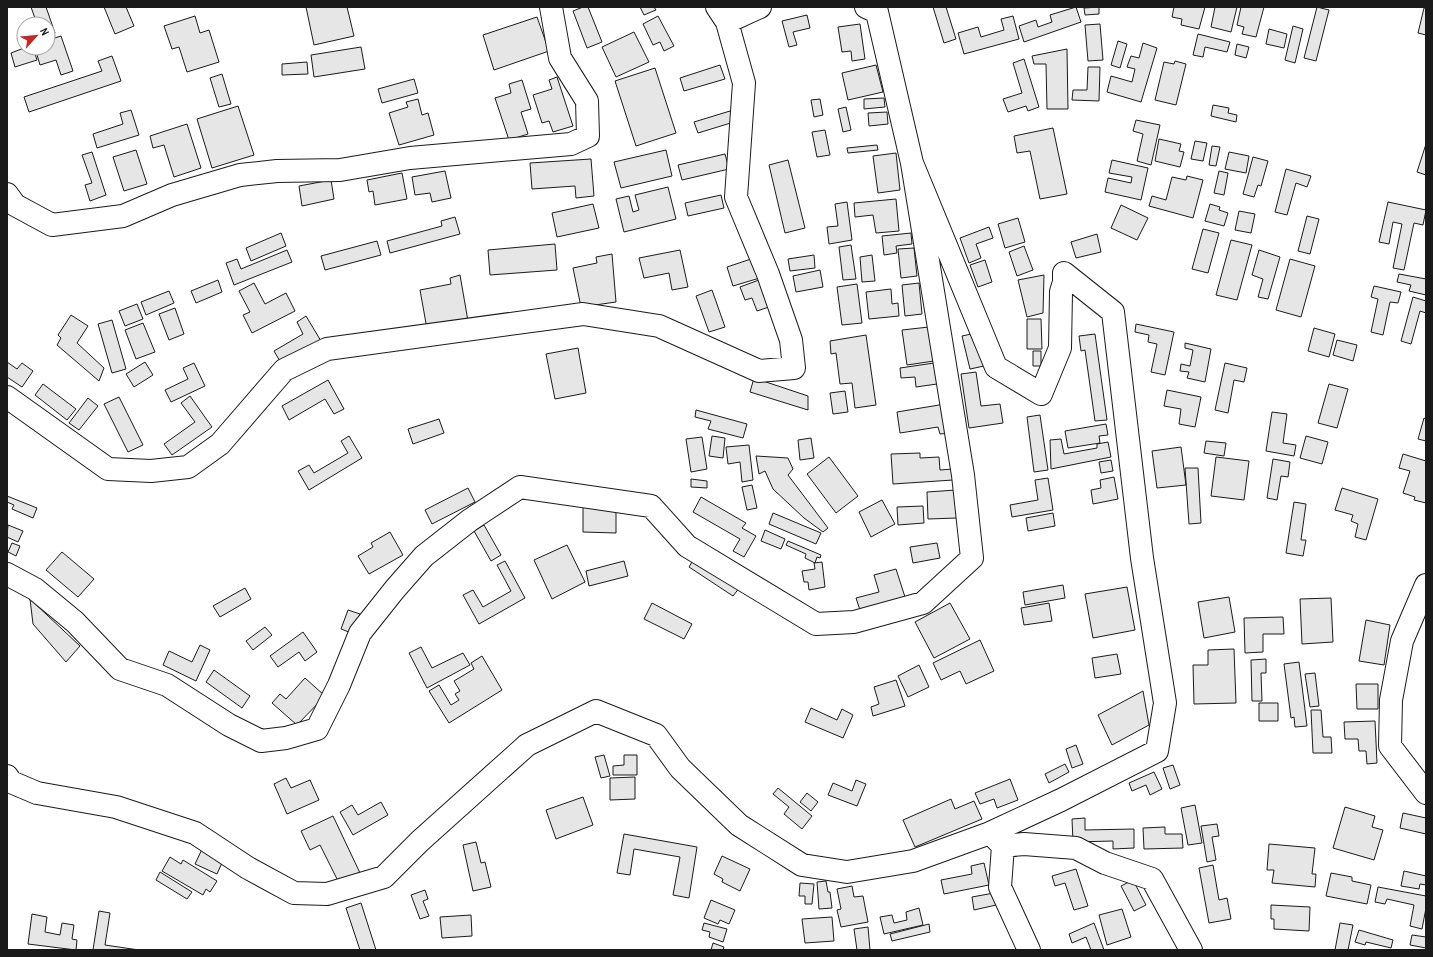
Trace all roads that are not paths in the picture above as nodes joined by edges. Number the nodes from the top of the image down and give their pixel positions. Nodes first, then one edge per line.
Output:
1 (551, 7) edge
2 (760, 7) edge
3 (866, 7) edge
4 (722, 14) edge
5 (912, 163) junction
6 (7, 194) edge
7 (7, 397) edge
8 (7, 574) edge
9 (1426, 585) edge
10 (7, 776) edge
11 (1426, 793) edge
12 (997, 840) junction
13 (1029, 950) edge
14 (1191, 950) edge

1 - 6 street
2 - 4 street
3 - 5 street
4 - 7 street
5 - 8 street
5 - 12 street
9 - 11 street
10 - 12 street
12 - 13 street
12 - 14 street

